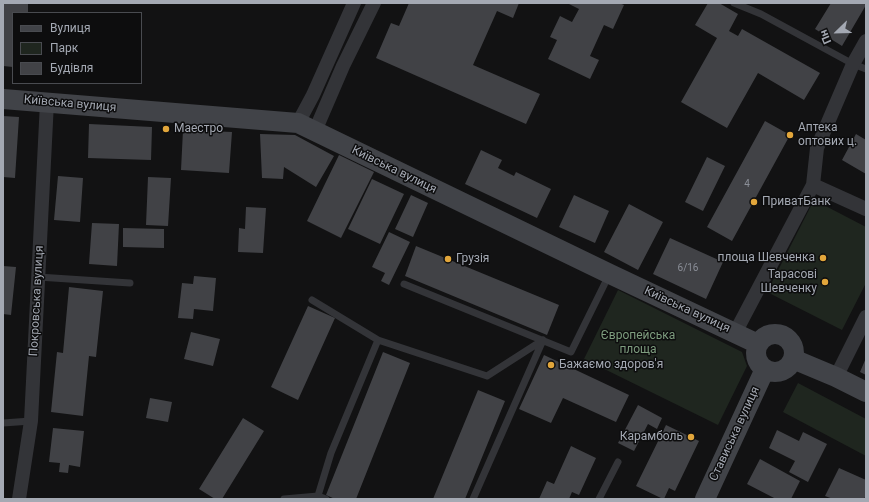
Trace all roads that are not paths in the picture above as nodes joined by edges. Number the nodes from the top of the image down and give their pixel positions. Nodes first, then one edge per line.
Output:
1 (354, 3) edge
2 (734, 3) edge
3 (370, 5) edge
4 (866, 41) edge
5 (859, 67) edge
6 (3, 99) edge
7 (47, 102) junction
8 (307, 127) junction
9 (813, 185) junction
10 (866, 209) edge
11 (610, 274) junction
12 (38, 277) junction
13 (130, 283) dead end
14 (404, 284) dead end
15 (312, 300) dead end
16 (866, 317) edge
17 (735, 333) junction
18 (378, 340) junction
19 (542, 340) junction
20 (758, 344) junction
21 (793, 359) junction
22 (765, 369) junction
23 (836, 377) junction
24 (866, 392) edge
25 (31, 421) junction
26 (3, 423) edge
27 (618, 462) dead end
28 (318, 497) edge
29 (19, 499) edge
30 (284, 499) edge
31 (326, 499) edge
32 (473, 499) edge
33 (598, 499) edge
34 (705, 499) edge

1 - 8 street
2 - 5 lane
3 - 8 street
4 - 5 street
5 - 9 street
6 - 7 main road, Київська вулиця
7 - 8 main road, Київська вулиця
7 - 12 street, Покровська вулиця
8 - 11 main road, Київська вулиця
9 - 10 street
9 - 17 street
11 - 17 main road, Київська вулиця
11 - 19 lane
12 - 13 lane
12 - 25 street, Покровська вулиця
14 - 19 lane
15 - 18 lane
16 - 23 street
17 - 20 main road, Київська вулиця
18 - 19 lane
18 - 28 lane
19 - 32 lane
20 - 21 main road
20 - 22 main road
21 - 22 main road
21 - 23 main road
22 - 34 main road, Стависька вулиця
23 - 24 main road
25 - 26 lane
25 - 29 street, Покровська вулиця
27 - 33 lane
28 - 30 lane
28 - 31 lane

